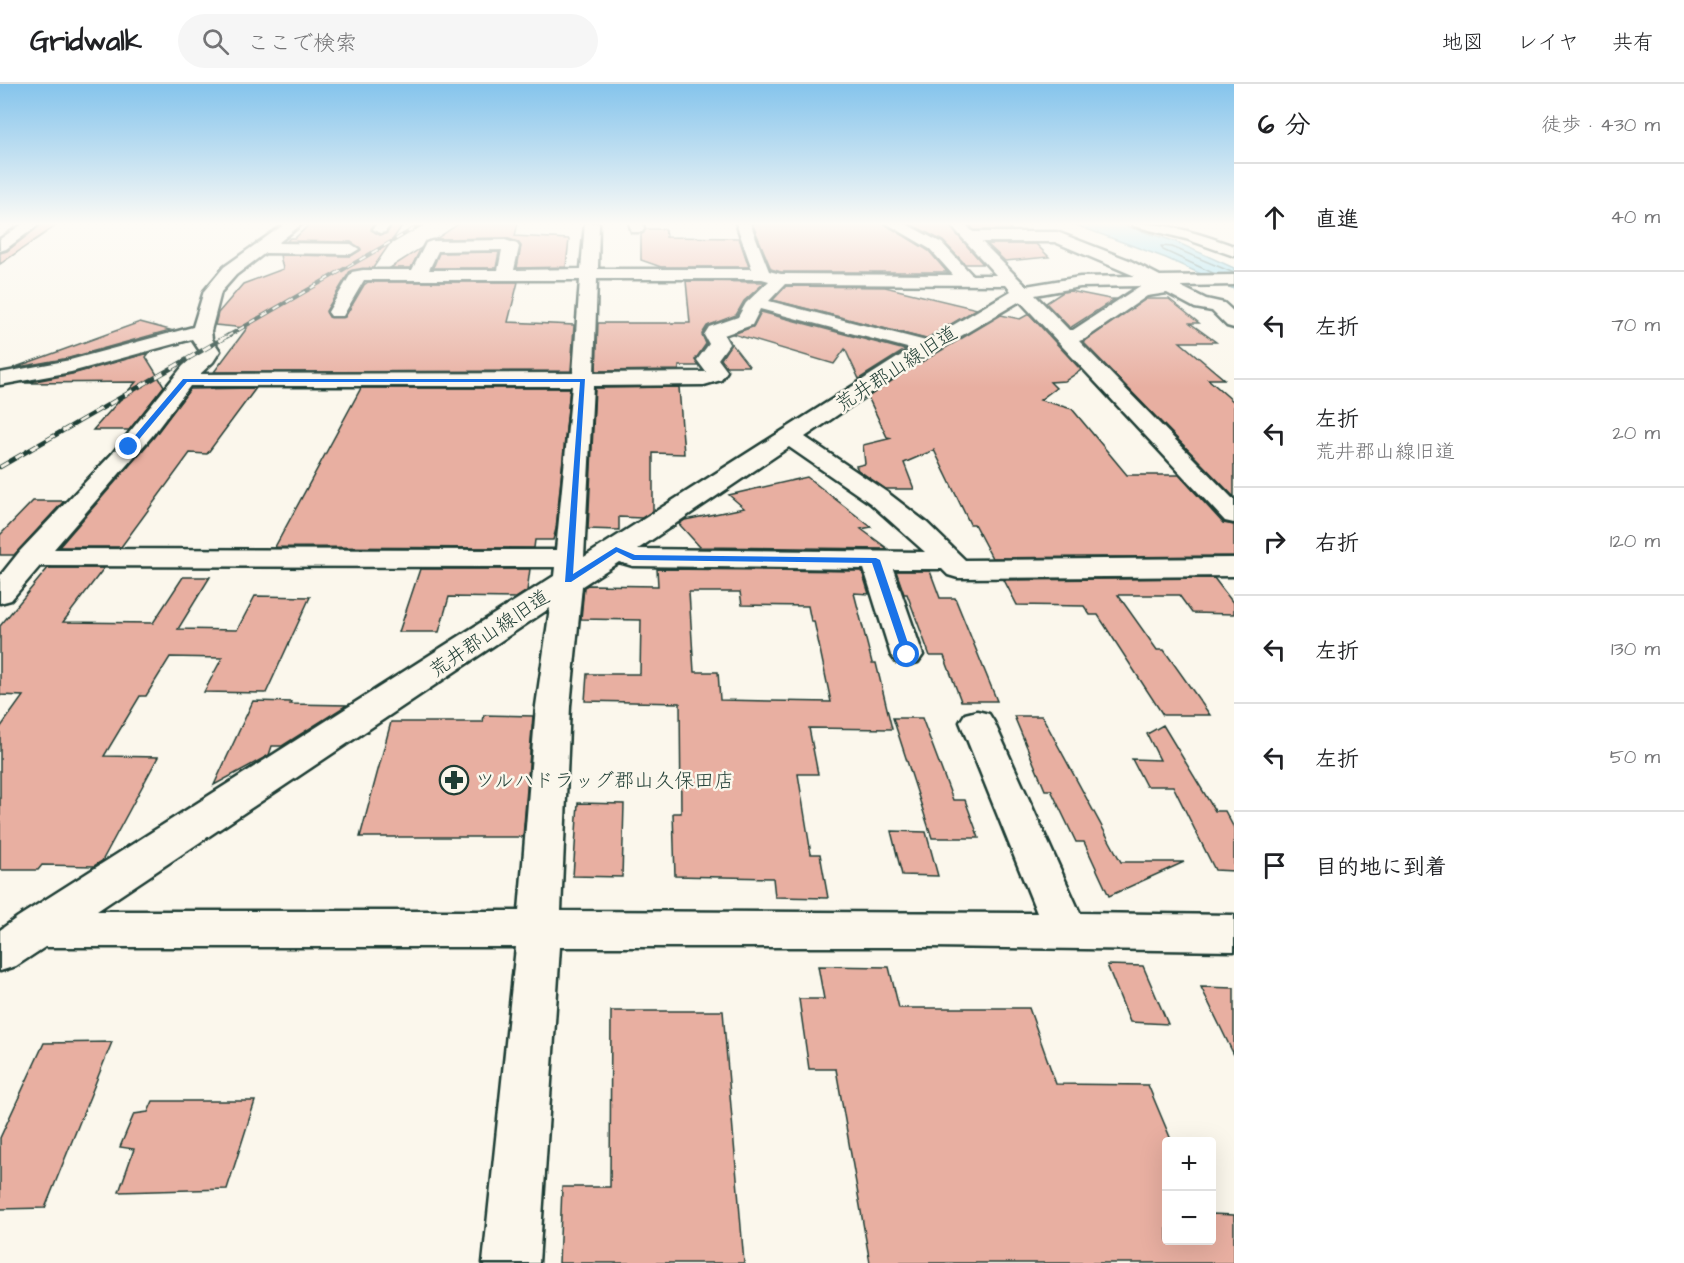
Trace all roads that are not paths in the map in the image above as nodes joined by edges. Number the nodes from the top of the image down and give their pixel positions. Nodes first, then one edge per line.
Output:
1 (224, 278) edge
2 (357, 278) edge
3 (589, 278) edge
4 (771, 278) edge
5 (839, 278) edge
6 (1008, 278) edge
7 (1076, 278) edge
8 (1151, 278) edge
9 (968, 280) joint
10 (1234, 280) edge
11 (1080, 282) junction
12 (1162, 284) junction
13 (1016, 286) junction
14 (756, 303) junction
15 (337, 312) dead end
16 (1234, 322) edge
17 (201, 331) junction
18 (1066, 336) junction
19 (927, 347) junction
20 (0, 379) edge
21 (185, 380) junction
22 (583, 380) junction
23 (789, 436) junction
24 (1234, 515) edge
25 (616, 549) junction
26 (30, 557) junction
27 (876, 560) junction
28 (949, 561) junction
29 (1234, 567) edge
30 (568, 570) junction
31 (0, 594) edge
32 (907, 655) dead end
33 (977, 722) dead end
34 (18, 929) edge
35 (539, 930) junction
36 (1066, 931) junction
37 (1234, 933) edge
38 (0, 953) edge
39 (511, 1263) edge

1 - 17 street
2 - 15 street
3 - 22 street
4 - 14 street
5 - 9 street
6 - 13 street
7 - 11 street
8 - 12 street
9 - 13 street
10 - 12 street, 荒井郡山線旧道
11 - 12 street, 荒井郡山線旧道
11 - 13 street, 荒井郡山線旧道
12 - 16 street
12 - 18 street
13 - 18 street
13 - 19 street, 荒井郡山線旧道
14 - 19 street
14 - 22 street
17 - 20 street
17 - 21 street
18 - 24 street
19 - 23 street, 荒井郡山線旧道
21 - 22 street
21 - 26 street
22 - 30 street
23 - 25 street, 荒井郡山線旧道
23 - 28 street
25 - 27 street
25 - 30 street, 荒井郡山線旧道
26 - 30 street
26 - 31 street
27 - 28 street
27 - 32 street
28 - 29 street
30 - 34 street, 荒井郡山線旧道
30 - 35 street
33 - 36 street
34 - 35 street
34 - 38 street, 荒井郡山線旧道
35 - 36 street
35 - 39 street
36 - 37 street

